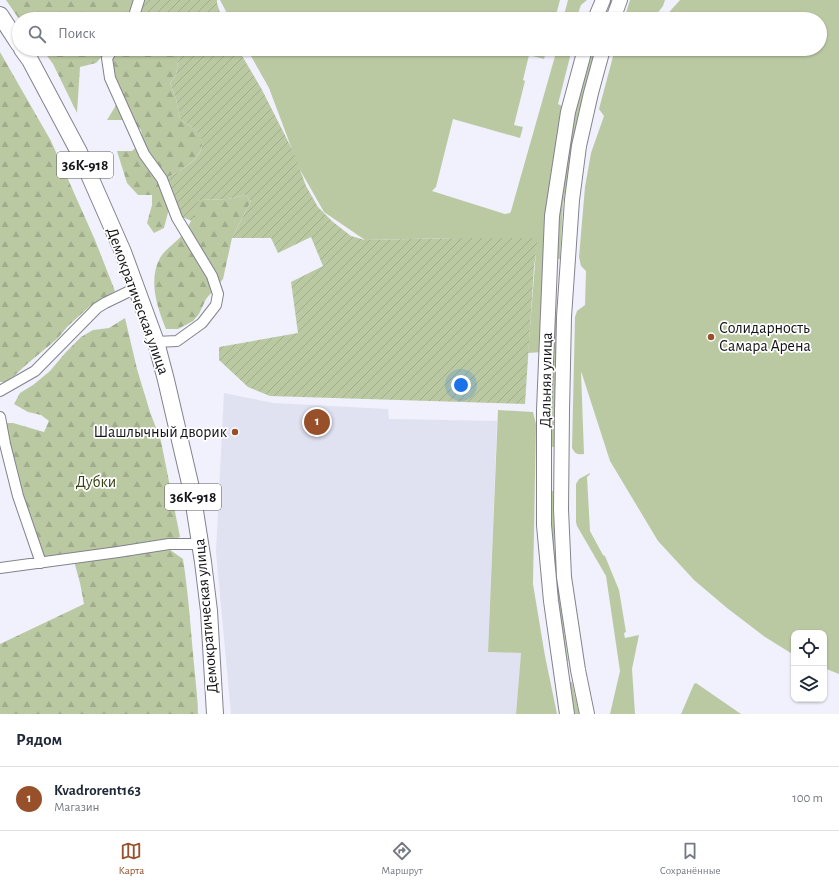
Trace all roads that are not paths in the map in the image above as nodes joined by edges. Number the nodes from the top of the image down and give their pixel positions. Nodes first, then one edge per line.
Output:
1 (139, 0) edge
2 (603, 0) edge
3 (620, 0) edge
4 (135, 12) edge
5 (598, 12) edge
6 (616, 12) edge
7 (0, 15) edge
8 (12, 33) edge
9 (27, 56) edge
10 (108, 56) edge
11 (583, 56) edge
12 (601, 56) edge
13 (548, 284) junction
14 (566, 285) junction
15 (136, 288) junction
16 (156, 342) junction
17 (0, 391) edge
18 (0, 417) edge
19 (543, 466) junction
20 (561, 467) junction
21 (200, 544) junction
22 (41, 562) junction
23 (0, 568) edge
24 (578, 670) junction
25 (560, 672) junction
26 (215, 714) edge
27 (567, 714) edge
28 (587, 714) edge

1 - 4 street
2 - 5 main road
3 - 6 main road
7 - 8 main road
9 - 15 main road, Демократическая улица / 36К-918
10 - 16 street
11 - 13 main road, Дальняя улица
12 - 14 main road, Дальняя улица
13 - 14 main road
13 - 19 main road, Дальняя улица
14 - 20 main road, Дальняя улица
15 - 16 main road, Демократическая улица / 36К-918
15 - 17 street
16 - 21 main road, Демократическая улица / 36К-918
18 - 22 street
19 - 20 main road
19 - 25 main road, Дальняя улица
20 - 24 main road, Дальняя улица
21 - 22 street
21 - 26 main road, Демократическая улица / 36К-918
22 - 23 street
24 - 25 main road
24 - 28 main road, Дальняя улица
25 - 27 main road, Дальняя улица

